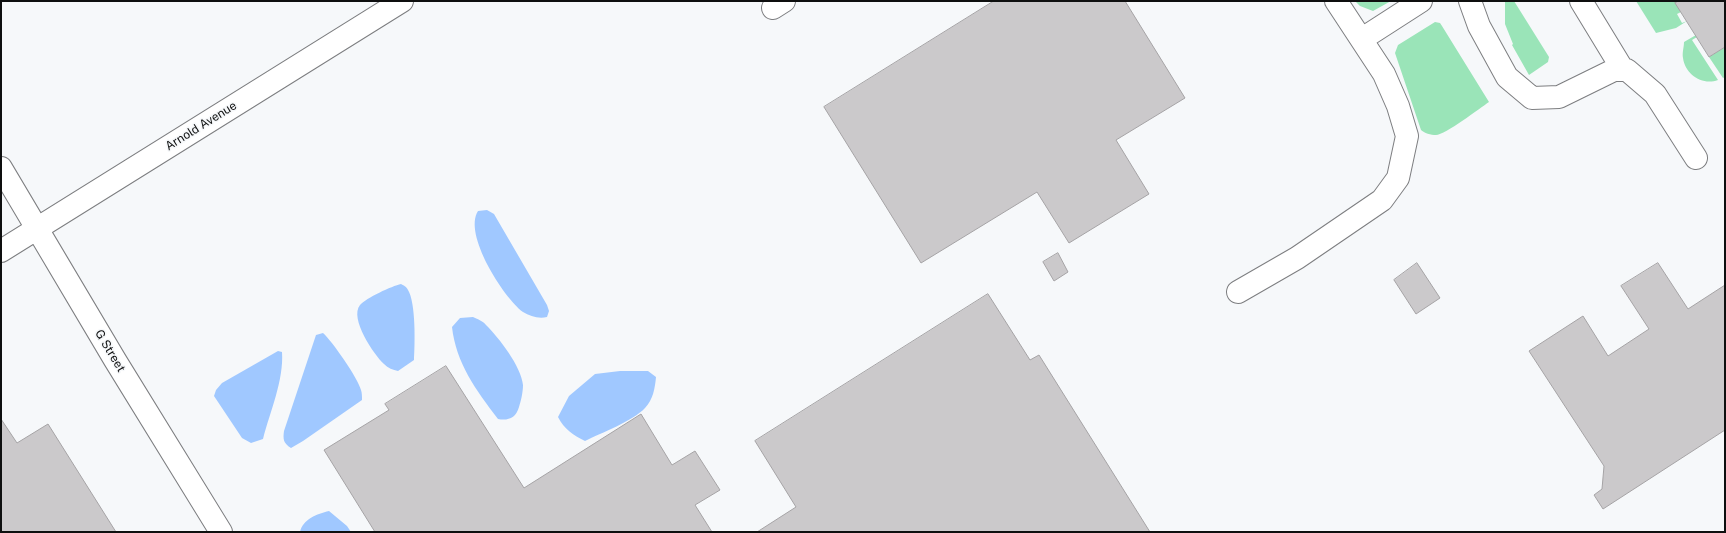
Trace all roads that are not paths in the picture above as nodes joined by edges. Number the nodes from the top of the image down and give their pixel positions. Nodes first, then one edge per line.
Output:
1 (402, 1) edge
2 (1336, 1) edge
3 (1421, 1) edge
4 (1470, 1) edge
5 (1581, 1) edge
6 (1362, 39) junction
7 (1623, 70) junction
8 (1696, 158) dead end
9 (1, 168) edge
10 (37, 228) junction
11 (1, 251) edge
12 (1238, 292) dead end
13 (221, 532) edge

1 - 10 street, Arnold Avenue
2 - 6 street
3 - 6 street
4 - 7 street
5 - 7 street
6 - 12 street
7 - 8 street
9 - 10 street, G Street
10 - 11 street, Arnold Avenue
10 - 13 street, G Street

